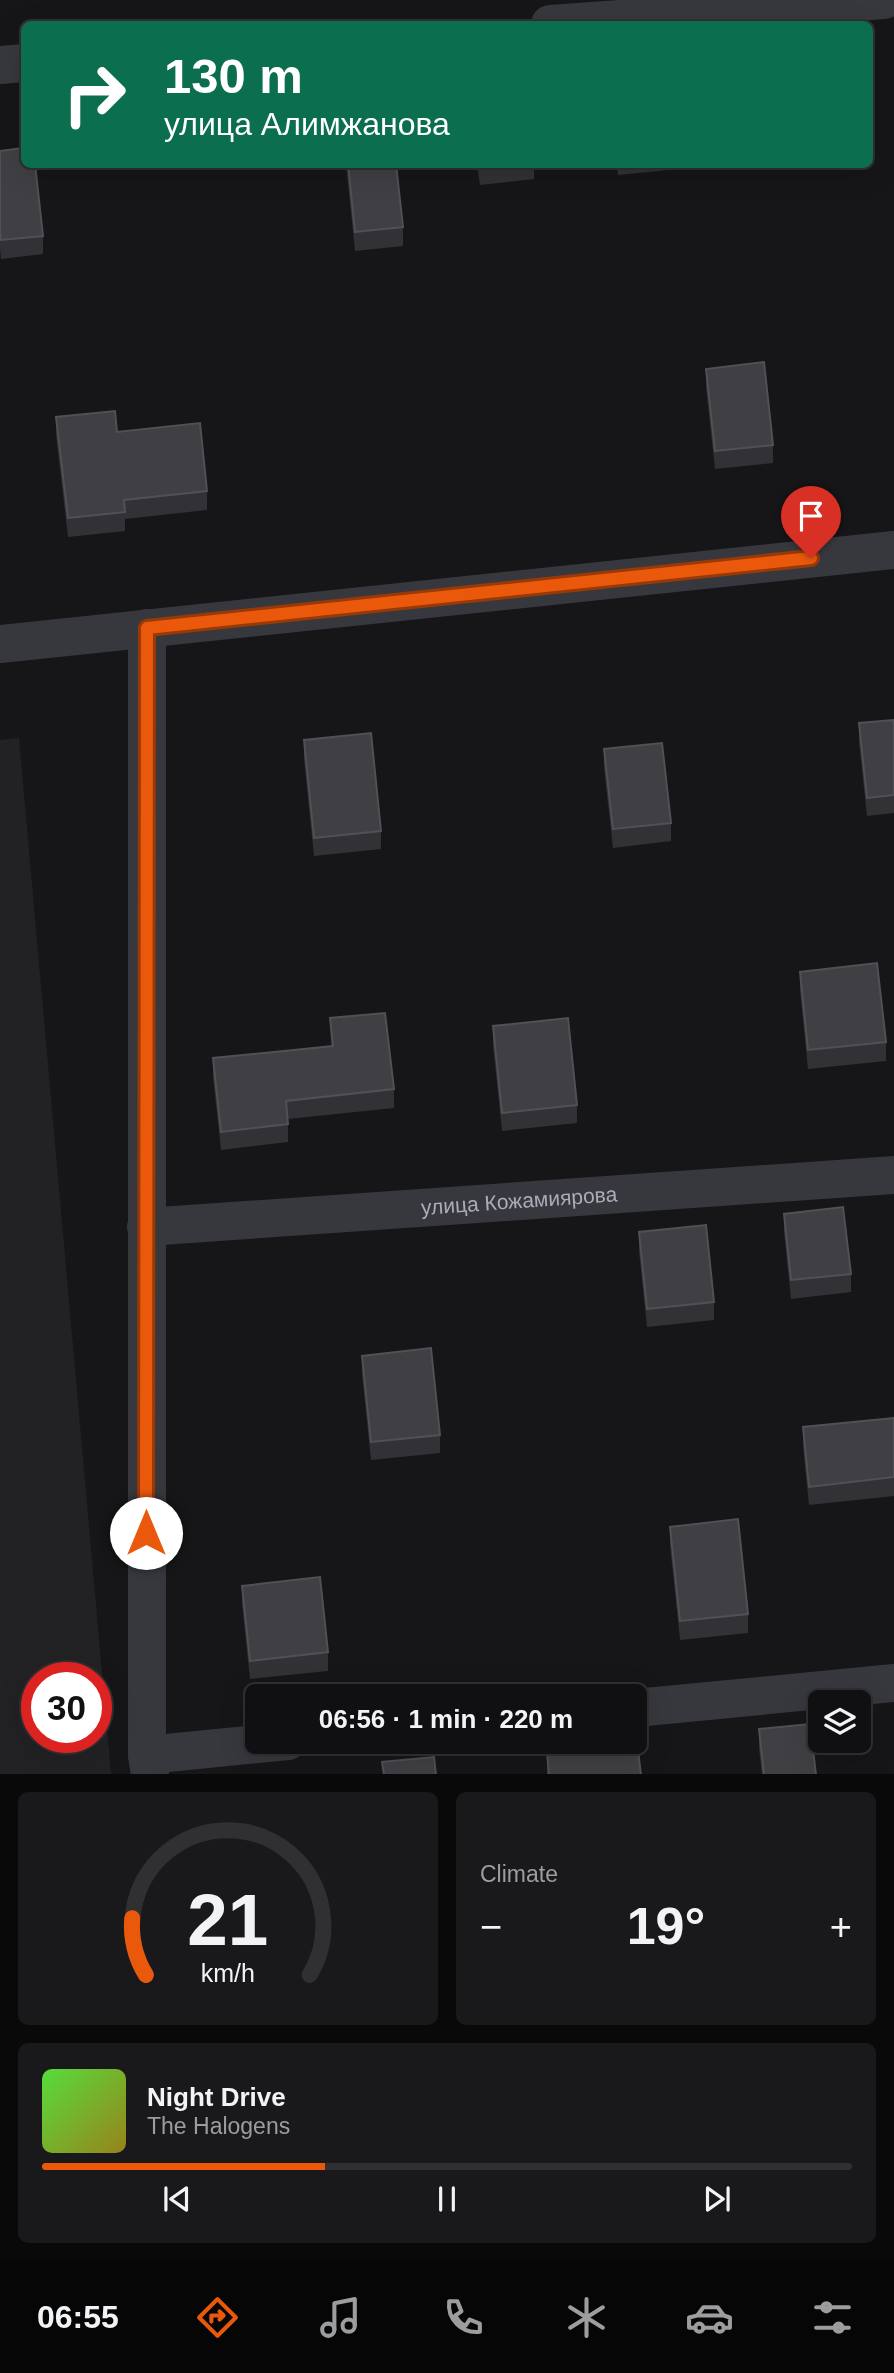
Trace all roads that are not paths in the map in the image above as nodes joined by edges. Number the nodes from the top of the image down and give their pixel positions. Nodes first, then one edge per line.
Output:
1 (884, 0) edge
2 (592, 21) edge
3 (21, 63) edge
4 (0, 65) edge
5 (894, 550) edge
6 (147, 628) junction
7 (0, 644) edge
8 (894, 1175) edge
9 (146, 1227) junction
10 (894, 1683) edge
11 (647, 1707) edge
12 (245, 1748) edge
13 (149, 1765) edge

1 - 2 street
3 - 4 street
5 - 6 street
6 - 7 street
6 - 9 street
8 - 9 street, улица Кожамиярова
9 - 13 street
10 - 11 street
12 - 13 street

